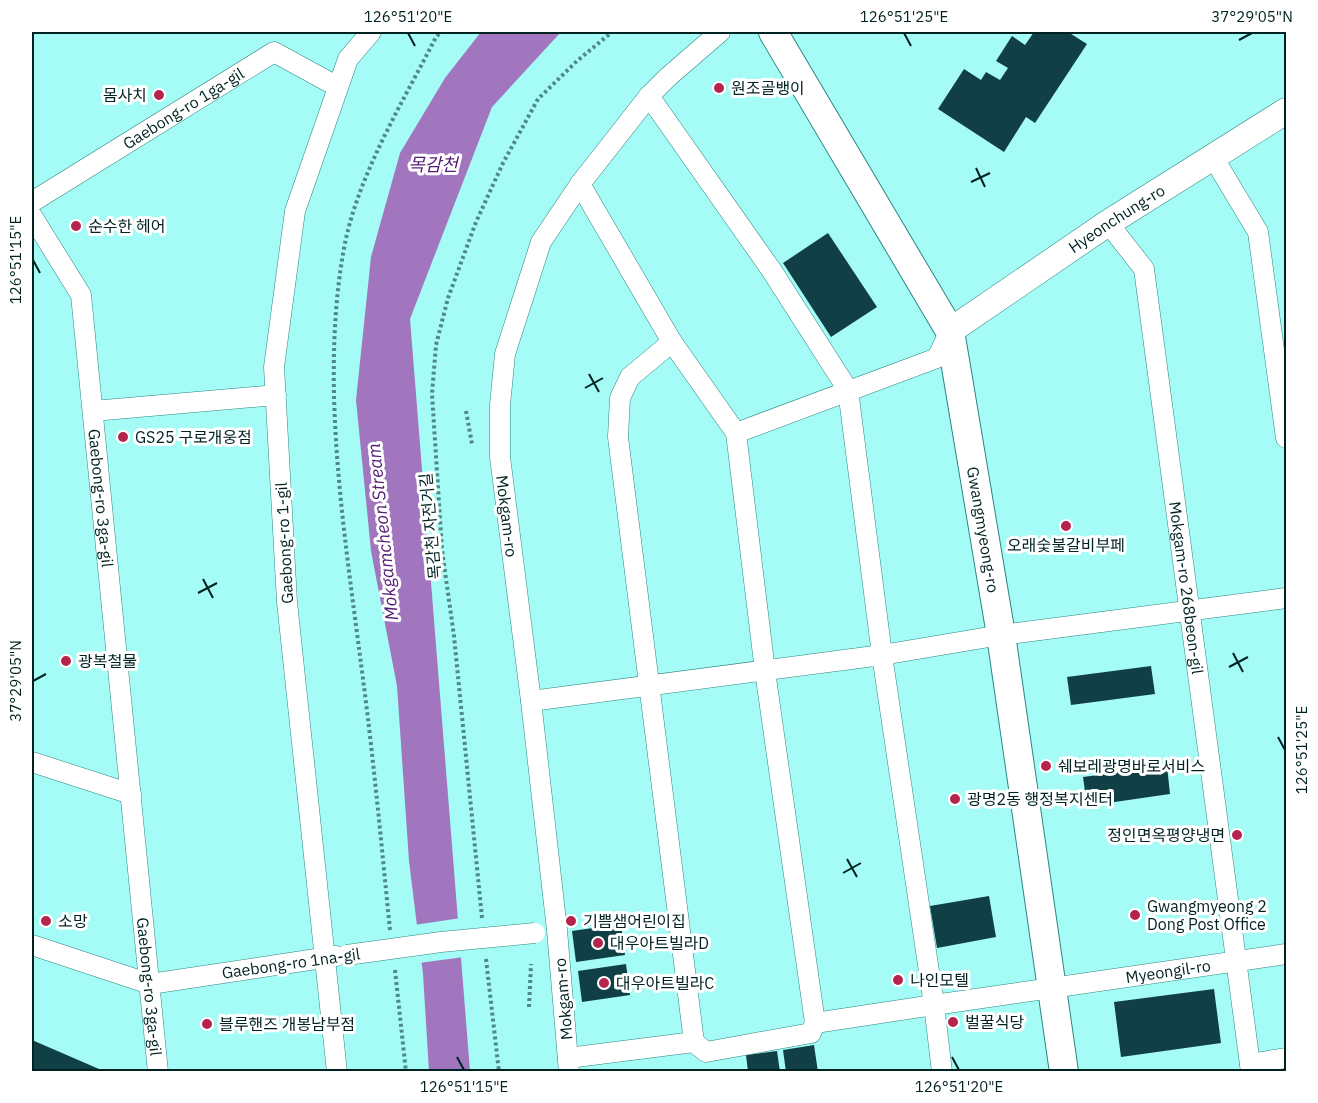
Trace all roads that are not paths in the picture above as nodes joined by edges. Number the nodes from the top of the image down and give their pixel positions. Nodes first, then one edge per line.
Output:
1 (371, 32) edge
2 (720, 32) edge
3 (774, 32) edge
4 (338, 87) junction
5 (649, 96) junction
6 (1287, 111) edge
7 (1213, 157) junction
8 (580, 184) junction
9 (32, 202) edge
10 (32, 216) edge
11 (1108, 223) junction
12 (950, 331) junction
13 (672, 342) junction
14 (848, 390) junction
15 (276, 395) junction
16 (93, 411) junction
17 (736, 433) junction
18 (1287, 438) edge
19 (1287, 598) edge
20 (1188, 611) junction
21 (1001, 635) junction
22 (882, 656) junction
23 (765, 671) junction
24 (650, 686) junction
25 (531, 701) junction
26 (32, 762) edge
27 (131, 794) junction
28 (557, 930) junction
29 (32, 945) edge
30 (1287, 954) edge
31 (324, 958) junction
32 (1237, 962) junction
33 (150, 984) junction
34 (1052, 988) junction
35 (934, 1005) junction
36 (815, 1023) junction
37 (694, 1042) junction
38 (1287, 1058) edge
39 (569, 1065) edge
40 (1250, 1068) edge
41 (158, 1071) edge
42 (337, 1071) edge
43 (942, 1071) edge
44 (1064, 1071) edge

1 - 4 street, Gaebong-ro 1-gil
2 - 5 street, Mokgam-ro
3 - 12 main road, Gwangmyeong-ro
4 - 9 street, Gaebong-ro 1ga-gil
4 - 15 street, Gaebong-ro 1-gil
5 - 8 street, Mokgam-ro
5 - 14 street
6 - 7 street, Hyeonchung-ro
7 - 11 street, Hyeonchung-ro
7 - 18 street
8 - 13 street
8 - 25 street, Mokgam-ro
10 - 16 street, Gaebong-ro 3ga-gil
11 - 12 street, Hyeonchung-ro
11 - 20 street, Mokgam-ro 268beon-gil
12 - 14 street
12 - 21 main road, Gwangmyeong-ro
13 - 17 street
13 - 24 street
14 - 17 street
14 - 22 street
15 - 16 street
15 - 31 street, Gaebong-ro 1-gil
16 - 27 street, Gaebong-ro 3ga-gil
17 - 23 street
19 - 20 street
20 - 21 street
20 - 32 street, Mokgam-ro 268beon-gil
21 - 22 street
21 - 34 main road, Gwangmyeong-ro
22 - 23 street
22 - 35 street
23 - 24 street
23 - 36 street
24 - 25 street
24 - 37 street
25 - 28 street, Mokgam-ro
26 - 27 street
27 - 33 street, Gaebong-ro 3ga-gil
28 - 31 street, Gaebong-ro 1na-gil, bridge
28 - 39 street, Mokgam-ro
29 - 33 street, Gaebong-ro 1na-gil
30 - 32 street, Myeongil-ro
31 - 33 street, Gaebong-ro 1na-gil
31 - 42 street, Gaebong-ro 1-gil
32 - 34 street, Myeongil-ro
32 - 40 street, Mokgam-ro 268beon-gil
33 - 41 street, Gaebong-ro 3ga-gil
34 - 35 street, Myeongil-ro
34 - 44 main road, Gwangmyeong-ro
35 - 36 street, Myeongil-ro
35 - 43 street
36 - 37 street
37 - 39 street
38 - 40 street

